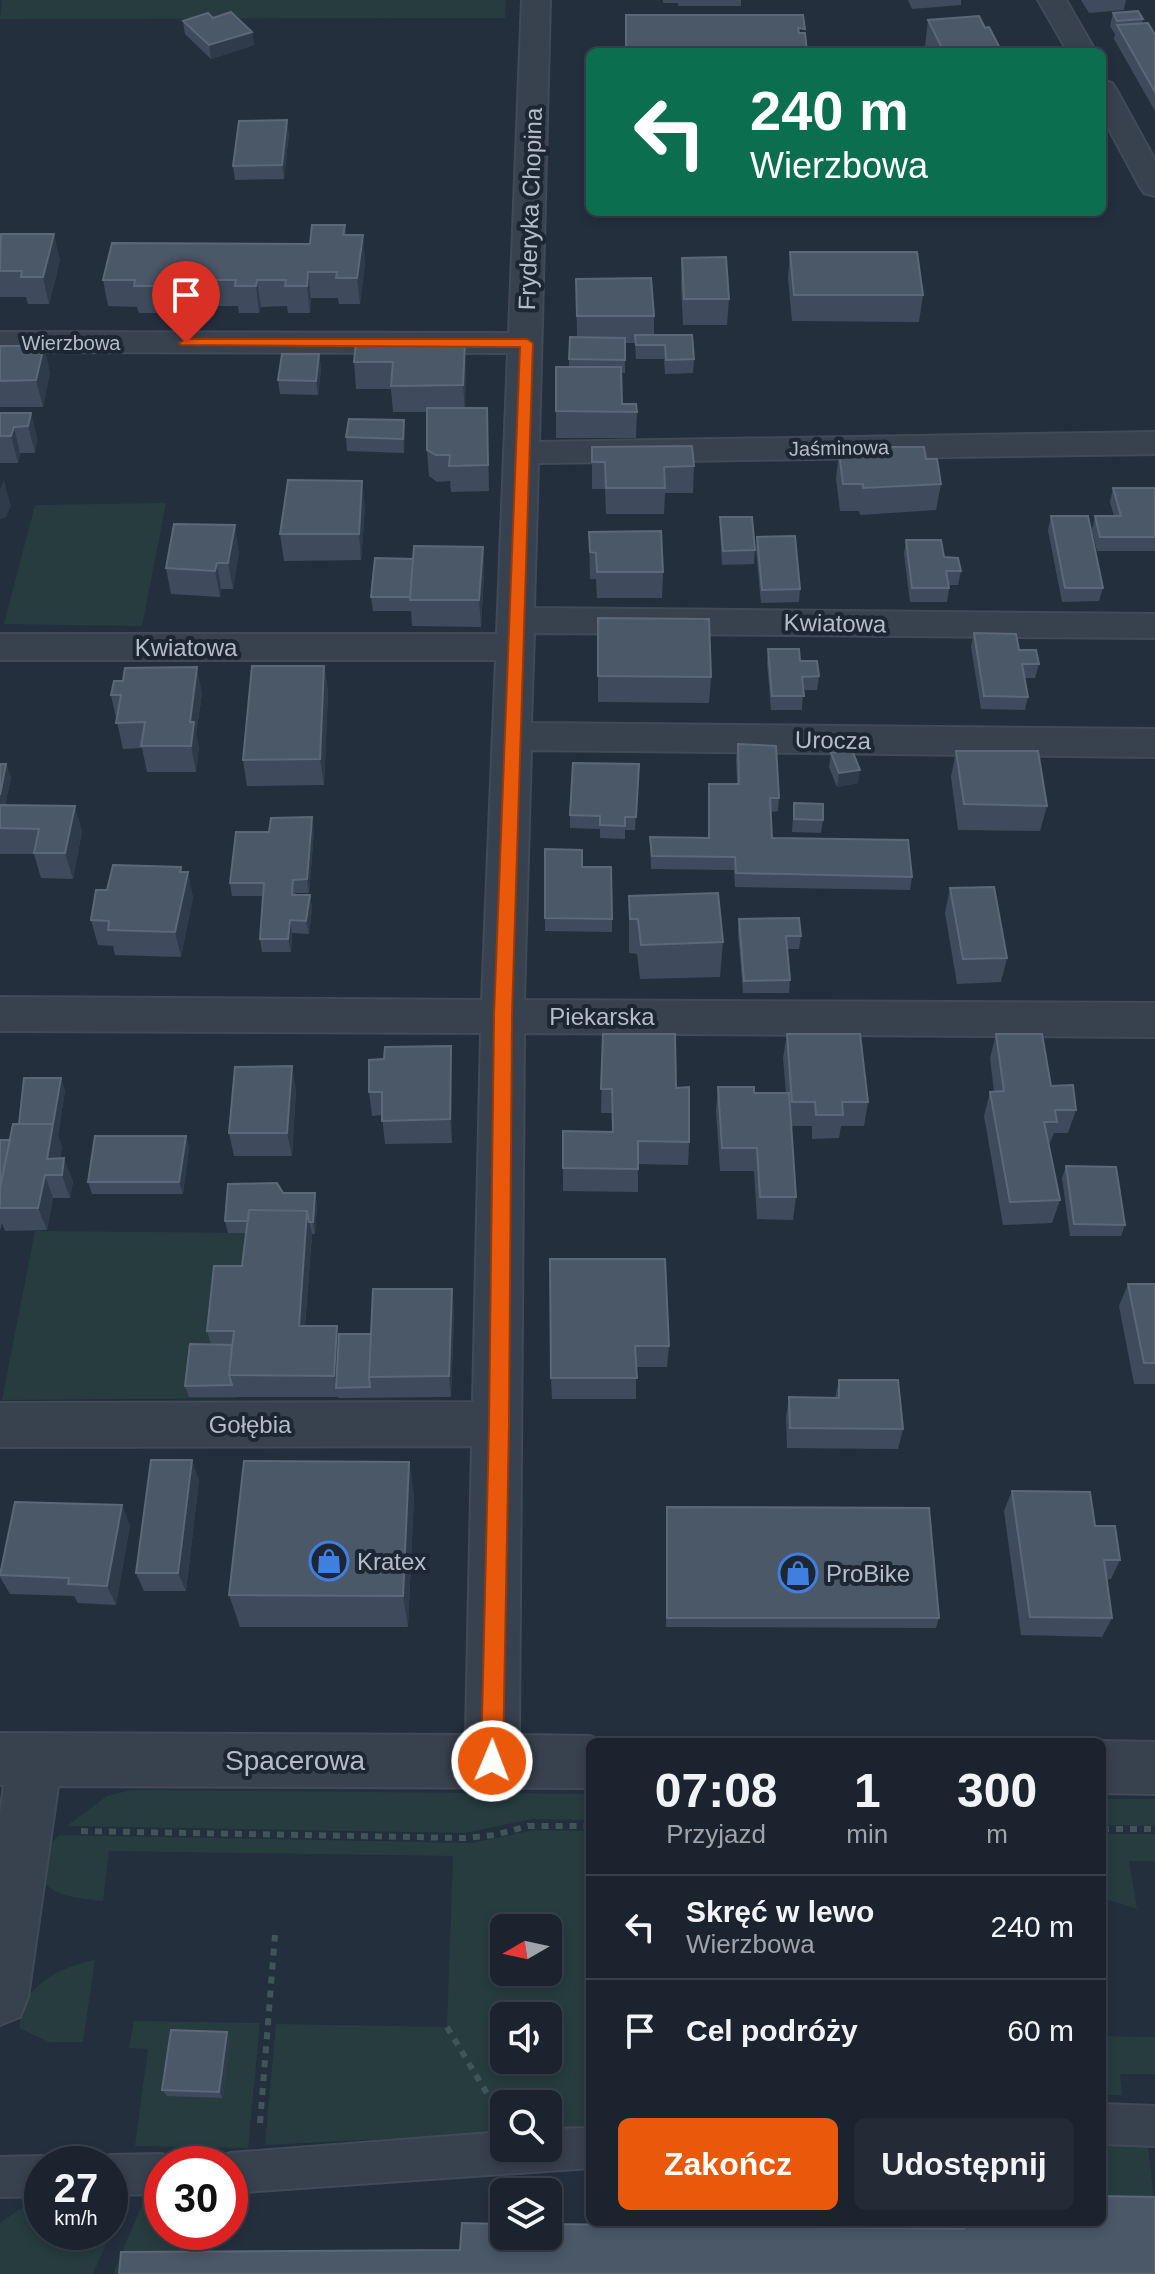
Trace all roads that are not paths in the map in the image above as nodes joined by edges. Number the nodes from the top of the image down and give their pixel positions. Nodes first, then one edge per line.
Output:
1 (536, 0) edge
2 (1052, 0) edge
3 (1080, 48) edge
4 (1106, 96) edge
5 (1155, 187) edge
6 (0, 342) edge
7 (527, 343) junction
8 (1155, 443) edge
9 (522, 453) junction
10 (1155, 626) edge
11 (516, 633) junction
12 (0, 647) edge
13 (512, 736) junction
14 (1155, 743) edge
15 (0, 1014) edge
16 (503, 1015) junction
17 (1155, 1020) edge
18 (499, 1424) junction
19 (0, 1425) edge
20 (17, 1759) edge
21 (492, 1761) junction
22 (586, 1762) edge
23 (1106, 1767) edge
24 (1155, 1768) edge
25 (0, 1997) edge
26 (1106, 2124) edge
27 (1155, 2126) edge
28 (586, 2148) edge
29 (248, 2172) edge
30 (24, 2176) edge
31 (0, 2177) edge

1 - 7 street, Fryderyka Chopina
2 - 3 street
4 - 5 street
6 - 7 street, Wierzbowa
7 - 9 street, Fryderyka Chopina
8 - 9 street, Jaśminowa
9 - 11 street, Fryderyka Chopina
10 - 11 street, Kwiatowa
11 - 12 street, Kwiatowa
11 - 13 street, Fryderyka Chopina
13 - 14 street, Urocza
13 - 16 street, Fryderyka Chopina
15 - 16 street, Piekarska
16 - 17 street, Piekarska
16 - 18 street, Fryderyka Chopina
18 - 19 street, Gołębia
18 - 21 street, Fryderyka Chopina
20 - 21 street, Spacerowa
20 - 25 street
21 - 22 street, Spacerowa
23 - 24 street
26 - 27 lane
28 - 29 lane
30 - 31 lane

